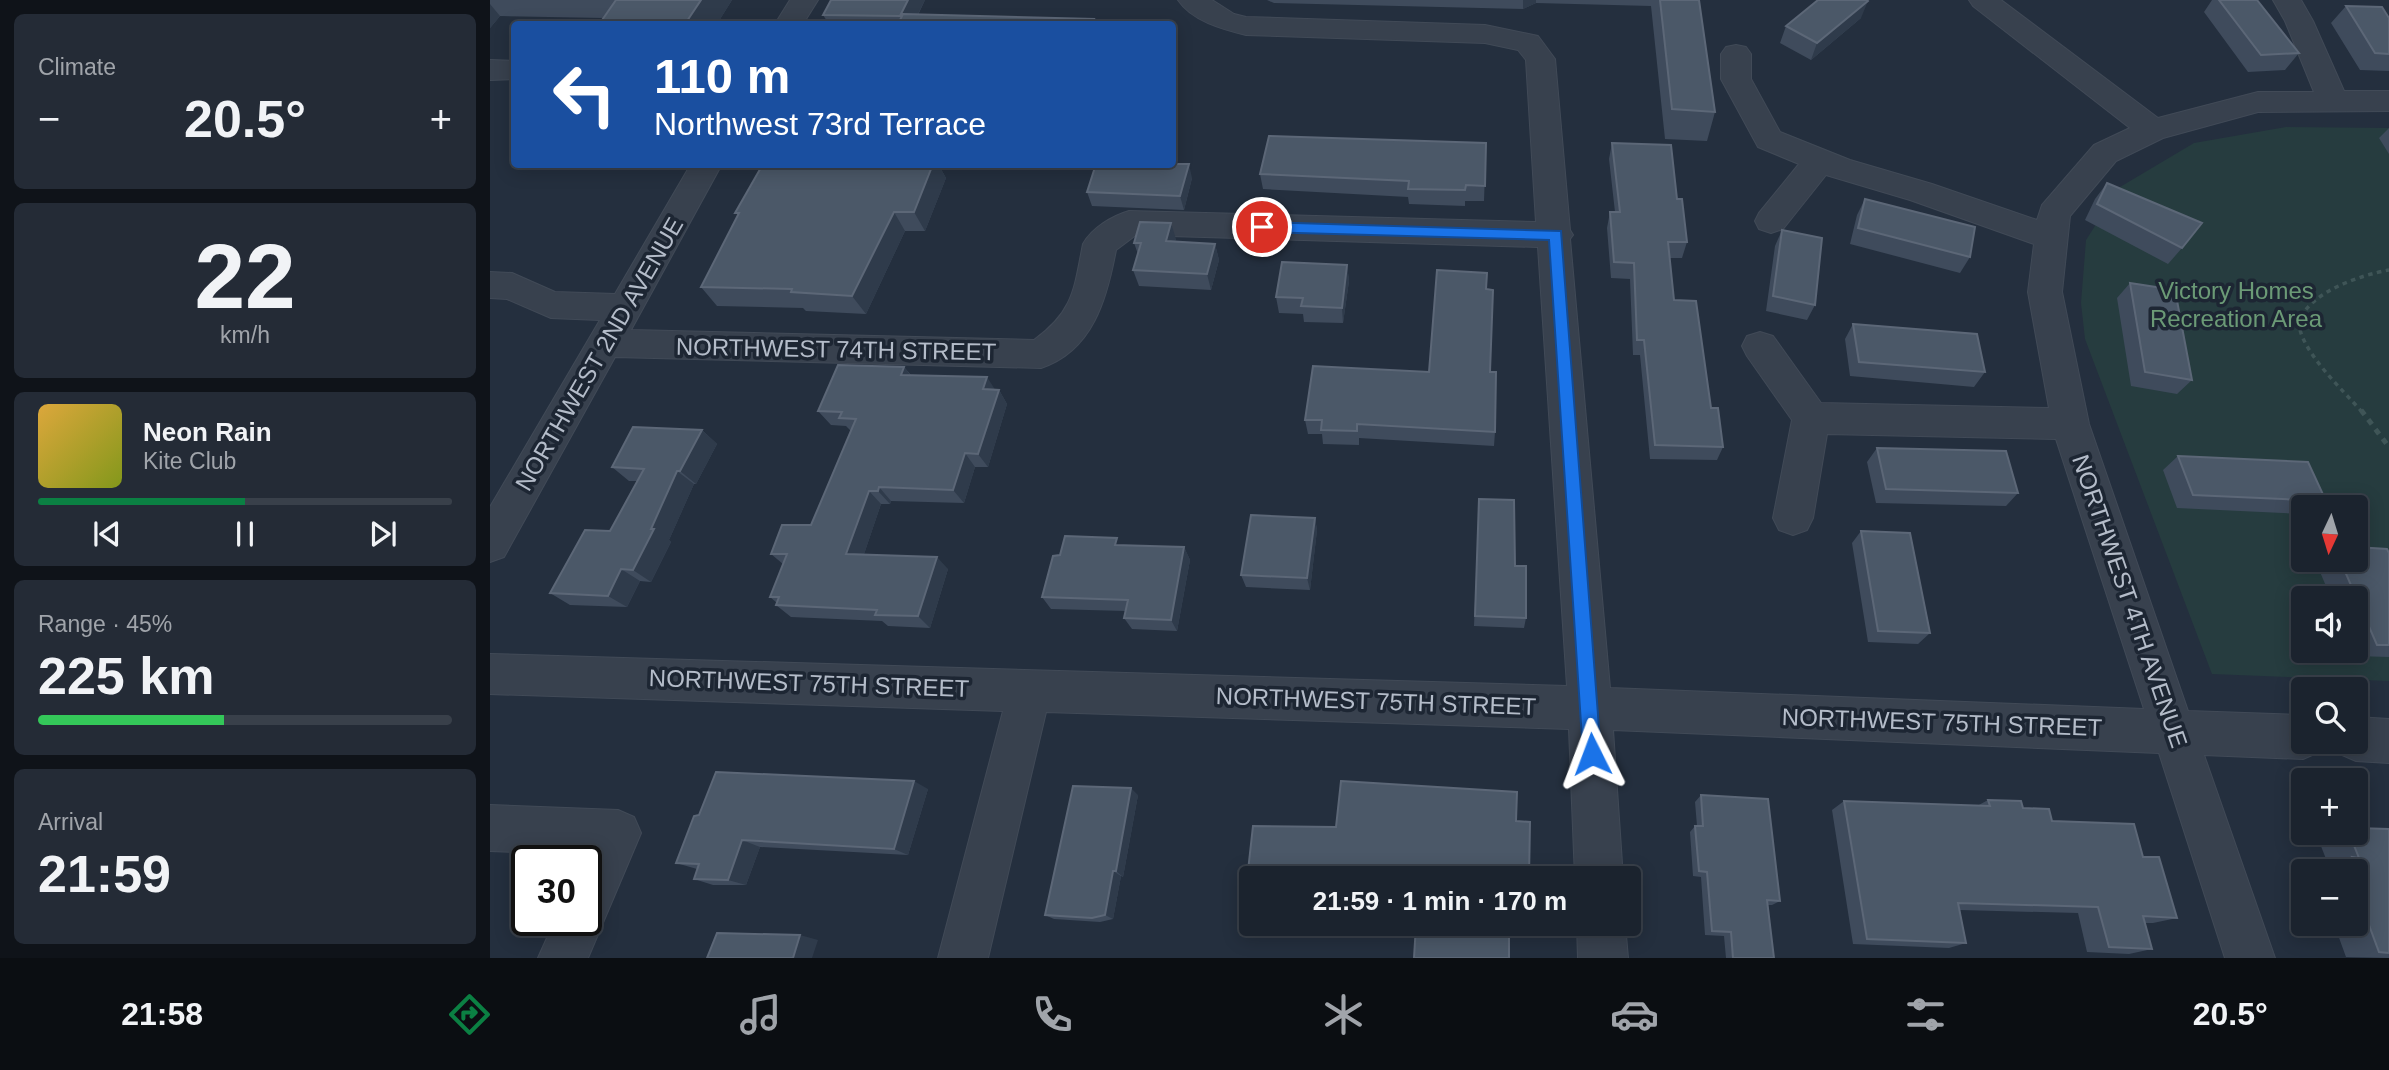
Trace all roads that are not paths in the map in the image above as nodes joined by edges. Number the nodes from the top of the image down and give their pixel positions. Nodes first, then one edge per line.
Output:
1 (804, 0) edge
2 (1192, 0) edge
3 (1983, 0) edge
4 (2287, 0) edge
5 (791, 21) edge
6 (1736, 54) dead end
7 (490, 70) edge
8 (511, 70) edge
9 (2389, 101) edge
10 (2333, 102) junction
11 (2153, 130) junction
12 (1820, 160) junction
13 (705, 168) edge
14 (1771, 221) dead end
15 (1556, 235) junction
16 (2052, 238) junction
17 (490, 285) edge
18 (625, 308) junction
19 (606, 343) junction
20 (1760, 346) dead end
21 (1811, 418) junction
22 (2070, 424) junction
23 (1793, 518) dead end
24 (490, 544) edge
25 (490, 674) edge
26 (1030, 690) junction
27 (1590, 708) junction
28 (2174, 731) junction
29 (2291, 736) edge
30 (2368, 740) edge
31 (2389, 741) edge
32 (490, 828) edge
33 (1598, 866) edge
34 (602, 870) edge
35 (573, 936) edge
36 (1602, 936) edge
37 (563, 958) edge
38 (963, 958) edge
39 (1603, 958) edge
40 (2250, 958) edge

1 - 5 street
2 - 15 street
3 - 11 street
4 - 10 street
6 - 12 street
7 - 8 street
9 - 10 street, NORTHWEST 4TH AVENUE
10 - 11 street, NORTHWEST 4TH AVENUE
11 - 16 street, NORTHWEST 4TH AVENUE
12 - 14 street
12 - 16 street
13 - 18 street, NORTHWEST 2ND AVENUE
15 - 19 street, NORTHWEST 74TH STREET
15 - 27 street
16 - 22 street, NORTHWEST 4TH AVENUE
17 - 18 street
18 - 19 street, NORTHWEST 2ND AVENUE
19 - 24 street, NORTHWEST 2ND AVENUE
20 - 21 street
21 - 22 street
21 - 23 street
22 - 28 street, NORTHWEST 4TH AVENUE
25 - 26 street, NORTHWEST 75TH STREET
26 - 27 street, NORTHWEST 75TH STREET
26 - 38 street
27 - 28 street, NORTHWEST 75TH STREET
27 - 33 street
28 - 29 street, NORTHWEST 75TH STREET
28 - 40 street, NORTHWEST 4TH AVENUE
30 - 31 street
32 - 34 street
35 - 37 street
36 - 39 street

